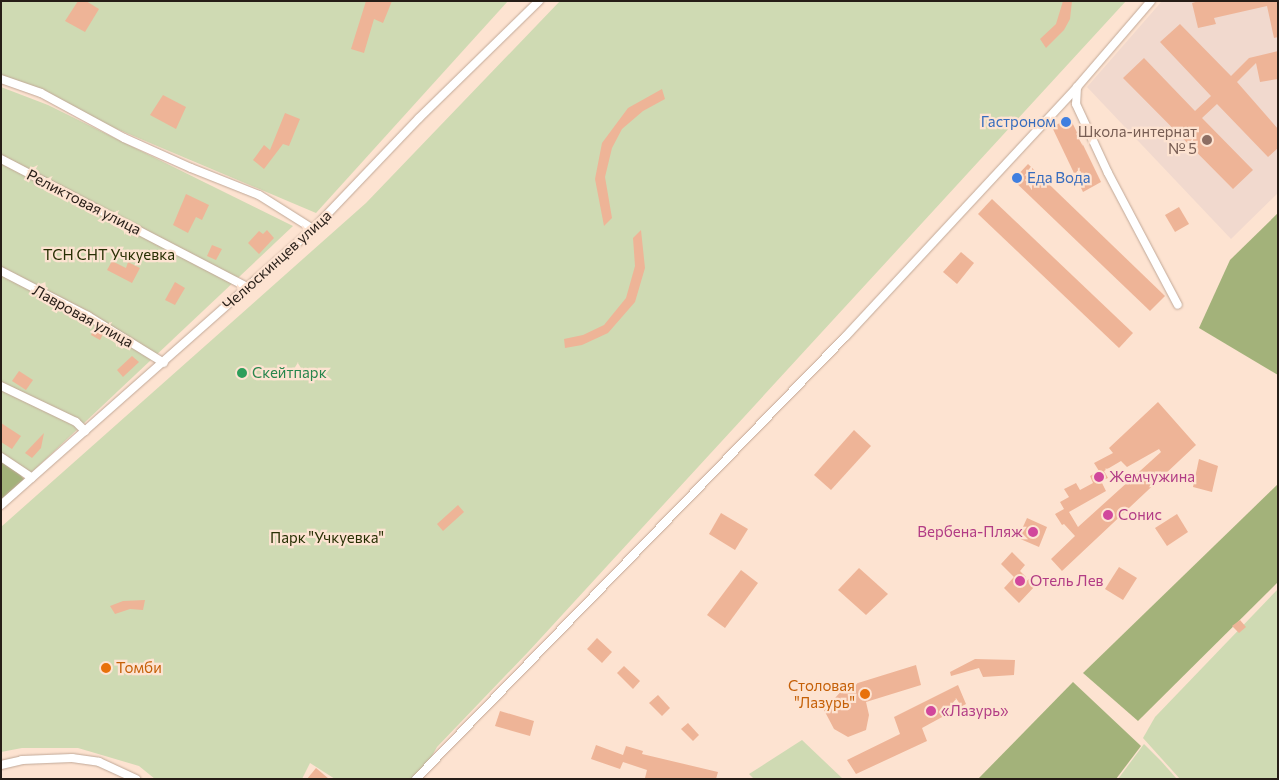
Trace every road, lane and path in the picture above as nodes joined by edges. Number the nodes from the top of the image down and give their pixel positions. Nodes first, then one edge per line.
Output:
1 (540, 1) edge
2 (1151, 1) edge
3 (1, 78) edge
4 (1077, 88) junction
5 (1, 159) edge
6 (313, 230) junction
7 (1, 271) edge
8 (247, 287) junction
9 (1178, 305) dead end
10 (164, 363) junction
11 (1, 386) edge
12 (85, 432) junction
13 (1, 457) edge
14 (32, 478) junction
15 (1, 505) edge
16 (1, 765) edge
17 (136, 779) edge
18 (416, 779) edge

1 - 6 street, Челюскинцев улица
2 - 4 street
3 - 6 street
4 - 9 street
4 - 18 street
5 - 8 street, Реликтовая улица
6 - 8 street, Челюскинцев улица
7 - 10 street, Лавровая улица
8 - 10 street, Челюскинцев улица
10 - 12 street, Челюскинцев улица
11 - 12 street
12 - 14 street, Челюскинцев улица
13 - 14 street
14 - 15 street, Челюскинцев улица
16 - 17 street

